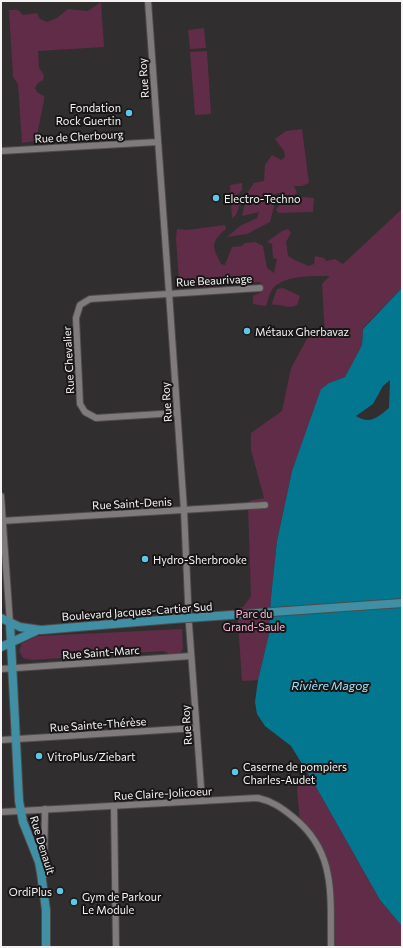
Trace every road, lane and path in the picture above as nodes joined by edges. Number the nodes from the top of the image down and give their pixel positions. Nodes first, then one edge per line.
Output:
1 (148, 1) edge
2 (158, 142) junction
3 (1, 151) edge
4 (260, 288) dead end
5 (169, 293) junction
6 (176, 413) junction
7 (1, 496) edge
8 (265, 505) dead end
9 (184, 510) junction
10 (2, 521) edge
11 (4, 592) edge
12 (402, 603) edge
13 (1, 618) edge
14 (10, 623) junction
15 (41, 630) junction
16 (12, 642) junction
17 (1, 647) edge
18 (191, 656) junction
19 (12, 668) junction
20 (1, 669) edge
21 (196, 728) junction
22 (15, 739) junction
23 (1, 740) edge
24 (202, 801) junction
25 (114, 806) junction
26 (45, 809) junction
27 (21, 811) junction
28 (1, 812) edge
29 (44, 889) junction
30 (46, 947) edge
31 (116, 947) edge
32 (331, 947) edge

1 - 2 street, Rue Roy
2 - 3 street, Rue de Cherbourg
2 - 5 street, Rue Roy
4 - 5 street, Rue Beaurivage
5 - 6 street, Rue Roy
5 - 6 street, Rue Chevalier
6 - 9 street, Rue Roy
7 - 10 street, Rue Denault
8 - 9 street, Rue Saint-Denis
9 - 10 street, Rue Saint-Denis
9 - 18 street, Rue Roy
10 - 11 street, Rue Denault
11 - 14 street, Rue Denault
12 - 15 main road, Boulevard Jacques-Cartier Sud, bridge
13 - 14 main road, Boulevard Jacques-Cartier Sud
14 - 15 main road, Boulevard Jacques-Cartier Sud
14 - 16 main road, Rue Denault
15 - 16 main road, Boulevard Jacques-Cartier Sud
16 - 17 main road, Boulevard Jacques-Cartier Sud
16 - 19 main road, Rue Denault
18 - 19 street, Rue Saint-Marc
18 - 21 street, Rue Roy
19 - 20 street, Rue Saint-Marc
19 - 22 main road, Rue Denault
21 - 22 street, Rue Sainte-Thérèse
21 - 24 street, Rue Roy
22 - 23 street, Rue Sainte-Thérèse
22 - 27 main road, Rue Denault
24 - 25 street, Rue Claire-Jolicoeur
24 - 32 street, Rue Claire-Jolicoeur
25 - 26 street, Rue Claire-Jolicoeur
25 - 31 street
26 - 27 street, Rue Claire-Jolicoeur
26 - 29 street, Rue Denault
27 - 28 street, Rue Claire-Jolicoeur
27 - 29 main road, Rue Denault
29 - 30 main road, Rue Denault

